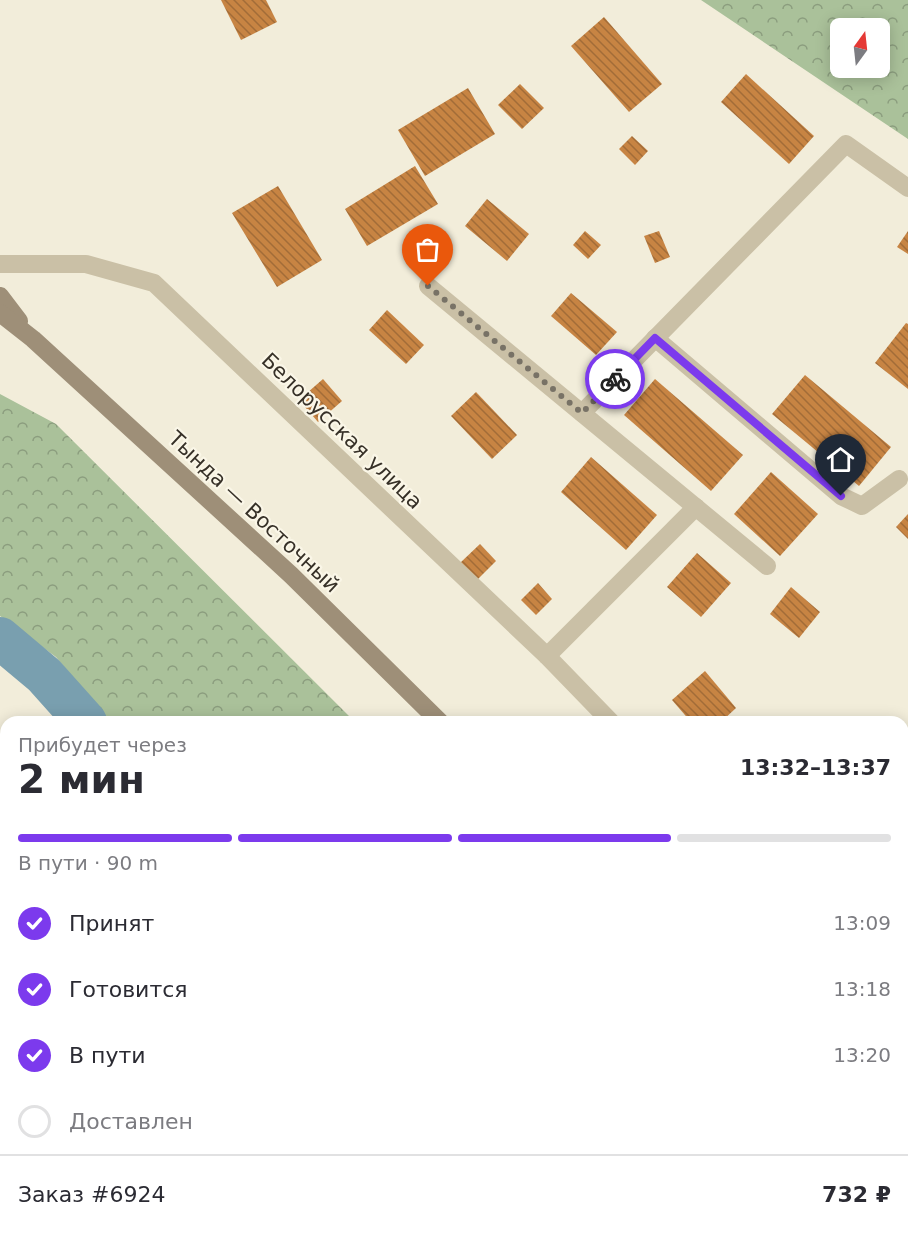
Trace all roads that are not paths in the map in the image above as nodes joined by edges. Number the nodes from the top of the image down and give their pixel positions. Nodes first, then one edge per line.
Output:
1 (908, 188) edge
2 (0, 264) edge
3 (428, 286) dead end
4 (0, 296) edge
5 (0, 313) edge
6 (655, 338) junction
7 (33, 339) junction
8 (582, 413) junction
9 (899, 479) dead end
10 (696, 507) junction
11 (767, 566) dead end
12 (547, 656) junction
13 (434, 716) edge
14 (605, 716) edge

1 - 6 street
2 - 12 street, Белорусская улица
3 - 8 street
4 - 7 street
5 - 7 street
6 - 8 street
6 - 9 street
7 - 13 street, Тында — Восточный
8 - 10 street
10 - 11 street
10 - 12 street
12 - 14 street, Белорусская улица

